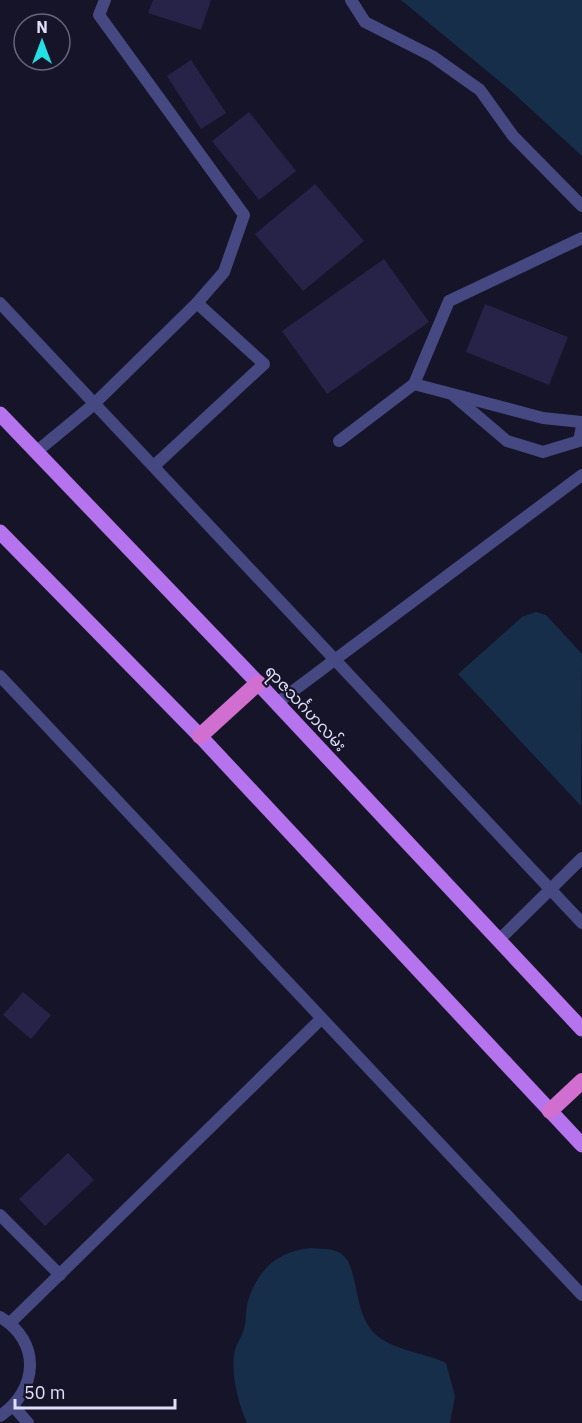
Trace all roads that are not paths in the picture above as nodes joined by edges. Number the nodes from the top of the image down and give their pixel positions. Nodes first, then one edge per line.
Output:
1 (105, 0) edge
2 (351, 0) edge
3 (582, 206) edge
4 (582, 238) edge
5 (0, 303) edge
6 (197, 303) junction
7 (414, 384) junction
8 (451, 394) junction
9 (93, 405) junction
10 (0, 414) edge
11 (582, 424) edge
12 (339, 441) dead end
13 (36, 452) junction
14 (154, 465) junction
15 (582, 475) edge
16 (0, 532) edge
17 (334, 658) junction
18 (0, 676) edge
19 (258, 682) junction
20 (277, 703) junction
21 (200, 736) junction
22 (582, 858) edge
23 (549, 889) junction
24 (582, 923) edge
25 (499, 940) junction
26 (321, 1019) junction
27 (582, 1029) edge
28 (582, 1081) edge
29 (550, 1111) junction
30 (582, 1144) edge
31 (0, 1215) edge
32 (60, 1275) junction
33 (582, 1295) edge
34 (5, 1320) edge
35 (14, 1407) junction
36 (0, 1416) edge
37 (28, 1423) edge

1 - 6 street
2 - 3 street
4 - 7 street
5 - 9 street
6 - 9 street
6 - 14 street
7 - 8 street
7 - 12 street
8 - 11 street
8 - 11 street
9 - 13 street
9 - 14 street
10 - 13 main road, ရာဇသင်္ဂဟလမ်း
13 - 19 main road, ရာဇသင်္ဂဟလမ်း
14 - 17 street
15 - 17 street
16 - 21 main road
17 - 20 street
17 - 23 street
18 - 26 street
19 - 20 main road, ရာဇသင်္ဂဟလမ်း
19 - 21 highway
20 - 25 main road, ရာဇသင်္ဂဟလမ်း
21 - 29 main road
22 - 23 street
23 - 24 street
23 - 25 street
25 - 27 main road, ရာဇသင်္ဂဟလမ်း
26 - 32 street
26 - 33 street
28 - 29 highway
29 - 30 main road
31 - 32 street
32 - 34 street
34 - 35 street
35 - 36 street
35 - 37 street

